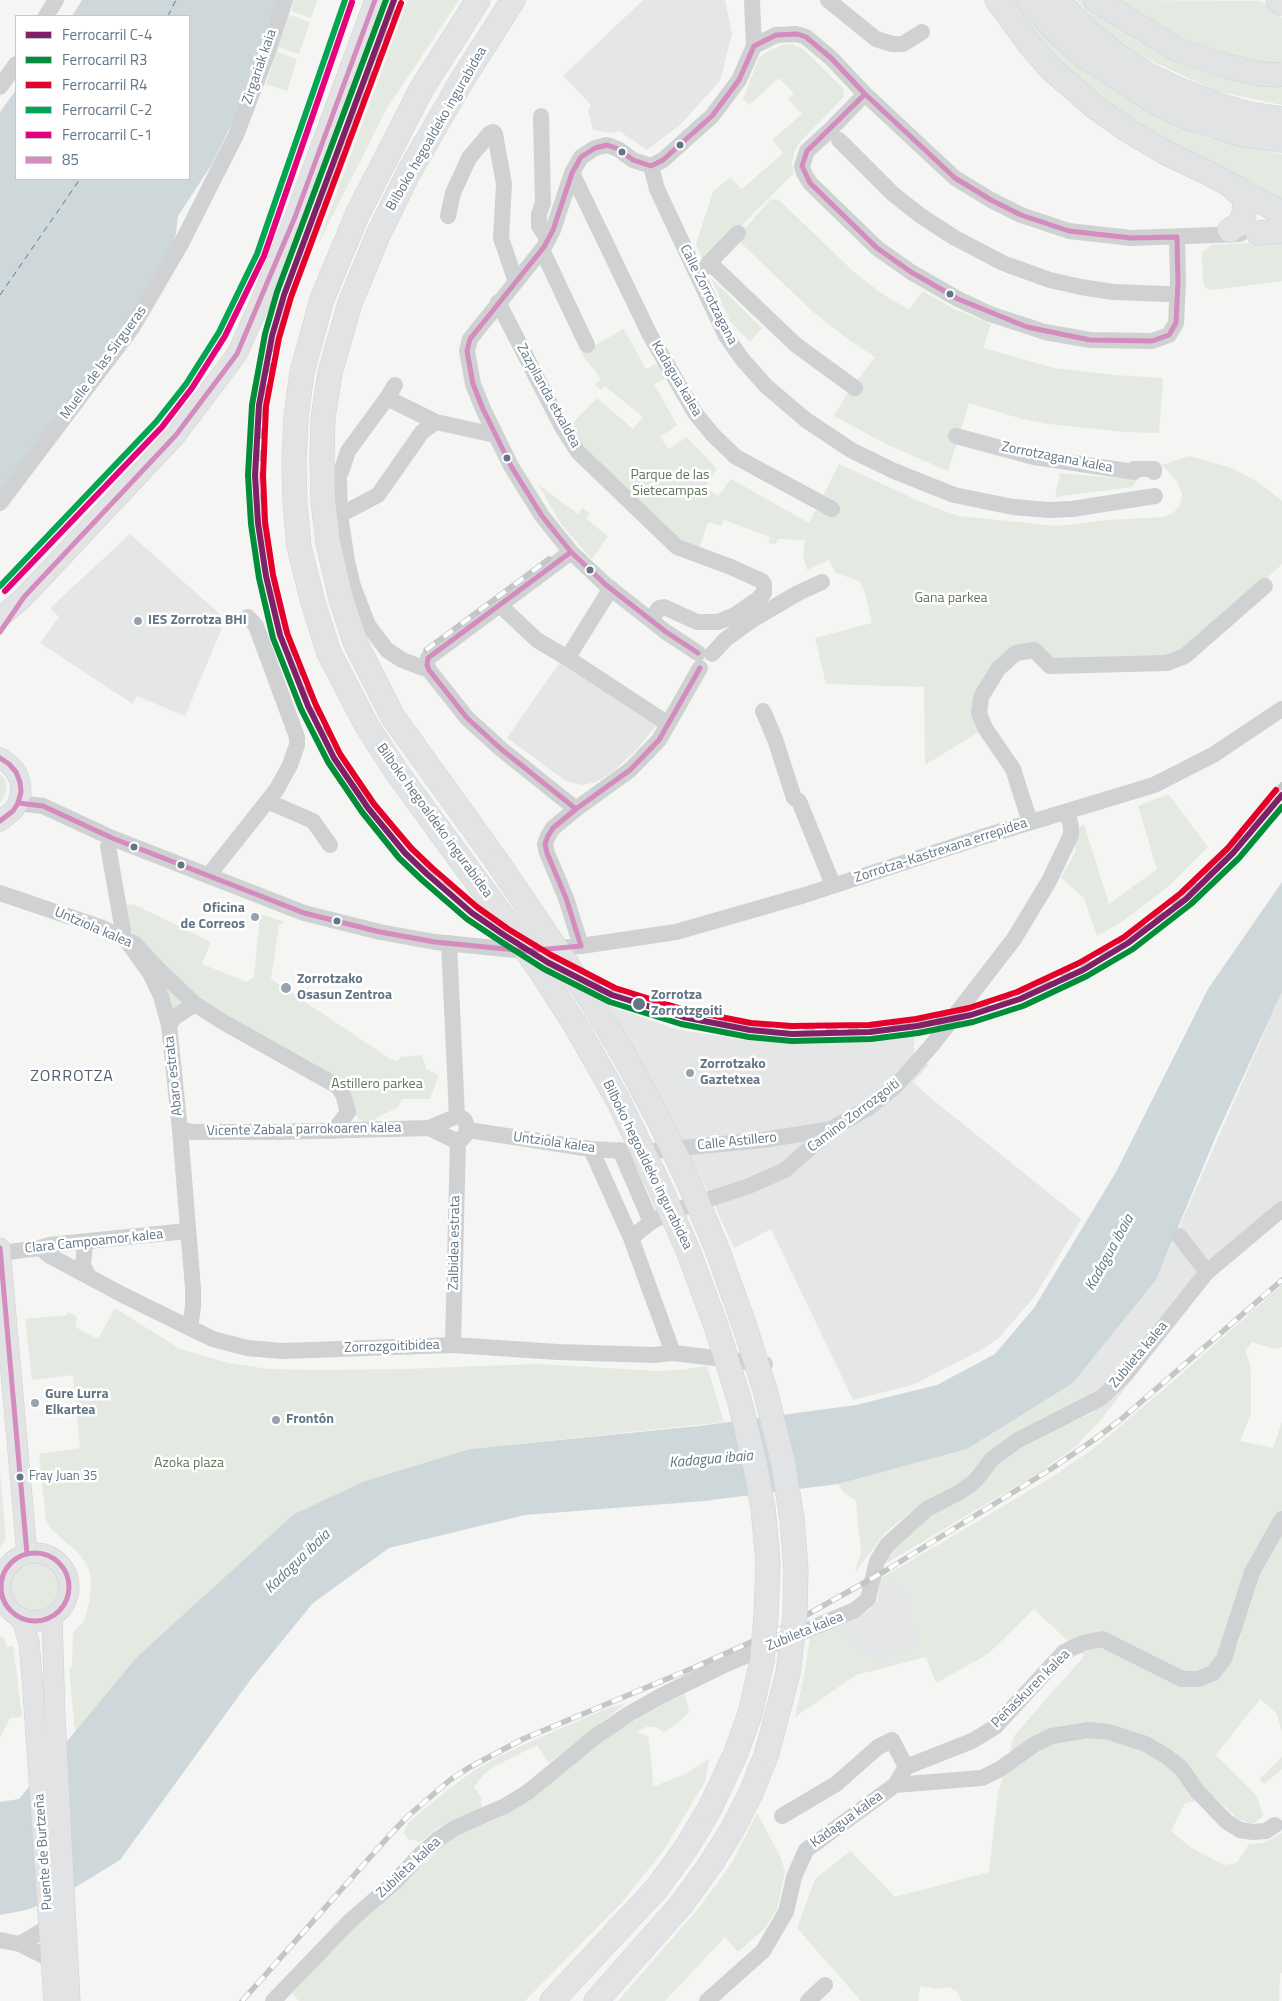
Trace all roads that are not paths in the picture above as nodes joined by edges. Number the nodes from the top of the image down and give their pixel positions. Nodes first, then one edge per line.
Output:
1 (56, 0) edge
2 (285, 0) edge
3 (376, 0) edge
4 (478, 0) edge
5 (513, 0) edge
6 (752, 0) edge
7 (828, 0) edge
8 (997, 0) edge
9 (1029, 0) edge
10 (1057, 0) edge
11 (1096, 0) edge
12 (1278, 0) edge
13 (1282, 3) edge
14 (47, 15) edge
15 (922, 32) dead end
16 (754, 46) junction
17 (15, 65) edge
18 (1282, 74) edge
19 (0, 87) edge
20 (865, 94) junction
21 (541, 116) dead end
22 (1282, 119) edge
23 (236, 135) joint
24 (838, 140) dead end
25 (1282, 140) edge
26 (651, 166) junction
27 (572, 173) junction
28 (1231, 186) junction
29 (1282, 214) edge
30 (448, 216) dead end
31 (1282, 226) edge
32 (1282, 231) edge
33 (738, 233) dead end
34 (1226, 233) junction
35 (1258, 233) junction
36 (1177, 237) junction
37 (545, 245) junction
38 (516, 282) junction
39 (1168, 294) dead end
40 (498, 302) junction
41 (587, 345) dead end
42 (854, 387) dead end
43 (436, 422) junction
44 (495, 435) junction
45 (956, 436) dead end
46 (1154, 472) dead end
47 (1155, 496) dead end
48 (0, 503) edge
49 (832, 509) dead end
50 (340, 516) junction
51 (571, 552) junction
52 (822, 582) dead end
53 (1265, 586) dead end
54 (611, 588) junction
55 (24, 597) junction
56 (505, 610) dead end
57 (248, 617) dead end
58 (0, 618) edge
59 (651, 620) junction
60 (0, 632) edge
61 (703, 658) junction
62 (569, 659) junction
63 (429, 670) junction
64 (1282, 709) edge
65 (763, 711) dead end
66 (668, 724) junction
67 (0, 758) edge
68 (267, 802) junction
69 (18, 803) junction
70 (576, 809) junction
71 (1067, 812) junction
72 (0, 821) edge
73 (1030, 822) junction
74 (112, 838) junction
75 (330, 845) dead end
76 (208, 876) junction
77 (833, 885) junction
78 (0, 892) edge
79 (124, 938) junction
80 (449, 943) junction
81 (582, 946) junction
82 (195, 1004) junction
83 (169, 1024) junction
84 (348, 1112) junction
85 (457, 1116) junction
86 (387, 1128) junction
87 (429, 1128) junction
88 (833, 1128) junction
89 (180, 1130) junction
90 (334, 1131) junction
91 (463, 1135) junction
92 (591, 1149) junction
93 (620, 1150) junction
94 (641, 1152) joint
95 (1282, 1209) edge
96 (651, 1222) junction
97 (187, 1231) junction
98 (1179, 1236) dead end
99 (630, 1238) junction
100 (90, 1241) junction
101 (0, 1248) edge
102 (40, 1248) junction
103 (0, 1253) edge
104 (1207, 1272) junction
105 (89, 1277) junction
106 (190, 1328) junction
107 (453, 1345) junction
108 (673, 1352) junction
109 (767, 1364) dead end
110 (1282, 1519) edge
111 (27, 1554) junction
112 (52, 1617) junction
113 (21, 1618) junction
114 (906, 1767) junction
115 (895, 1785) junction
116 (782, 1816) dead end
117 (1275, 1824) dead end
118 (57, 1924) junction
119 (0, 1940) edge
120 (20, 1944) junction
121 (52, 1960) junction
122 (825, 1985) dead end
123 (553, 2000) edge
124 (54, 2001) edge
125 (70, 2001) edge
126 (273, 2001) edge
127 (596, 2001) edge
128 (707, 2001) edge
129 (808, 2001) edge

1 - 14 street
2 - 23 street, Zirgariak kaia
3 - 55 main road
4 - 123 highway, Bilboko hegoaldeko ingurabidea, bridge
5 - 127 highway, Bilboko hegoaldeko ingurabidea, bridge
6 - 16 street
7 - 15 street
8 - 28 highway
9 - 25 highway
10 - 22 highway
11 - 18 highway
12 - 13 highway
16 - 20 street
16 - 26 street
17 - 19 street
20 - 36 street
20 - 36 street
21 - 37 street
23 - 48 street, Muelle de las Sirgueras
24 - 39 street
26 - 27 street
26 - 47 street, Calle Zorrotzagana
27 - 37 street
27 - 49 street, Kadagua kalea
28 - 29 highway
28 - 34 highway
29 - 34 street
30 - 38 street
31 - 35 street
32 - 35 highway
33 - 42 street
34 - 35 street
34 - 36 street
37 - 38 street
37 - 41 street
38 - 40 street
40 - 44 street
40 - 59 street, Zazpilanda etxaldea
43 - 44 street
43 - 50 street
43 - 50 street
44 - 51 street
45 - 46 street, Zorrotzagana kalea
50 - 63 street
51 - 54 street
51 - 63 street
52 - 61 street
53 - 73 street
54 - 59 street
54 - 62 street
55 - 58 main road
55 - 60 main road
56 - 62 street
57 - 68 street
59 - 61 street
61 - 66 street
62 - 66 street
63 - 70 street
64 - 71 street, Zorrotza-Kastrexana errepidea
65 - 77 street
66 - 70 street
67 - 69 main road
68 - 75 street
68 - 76 street
69 - 72 main road
69 - 74 street, Zorrotza-Kastrexana errepidea
70 - 81 street
71 - 73 street, Zorrotza-Kastrexana errepidea
71 - 88 street, Camino Zorrozgoiti
73 - 77 street, Zorrotza-Kastrexana errepidea
74 - 76 street, Zorrotza-Kastrexana errepidea
74 - 79 street, Abaro estrata
76 - 80 street, Zorrotza-Kastrexana errepidea
77 - 81 street, Zorrotza-Kastrexana errepidea
78 - 79 street, Untziola kalea
79 - 82 street, Untziola kalea
79 - 83 street, Abaro estrata
80 - 81 street, Zorrotza-Kastrexana errepidea
80 - 85 street
82 - 83 street
82 - 84 street, Untziola kalea
83 - 89 street, Abaro estrata
84 - 86 street
84 - 90 street
85 - 87 street
85 - 91 street
86 - 87 street, Vicente Zabala parrokoaren kalea
86 - 90 street, Vicente Zabala parrokoaren kalea
87 - 91 street, Untziola kalea
88 - 94 street, Calle Astillero
88 - 96 street, Camino Zorrozgoiti
89 - 90 street, Vicente Zabala parrokoaren kalea
89 - 97 street, Abaro estrata
91 - 92 street, Untziola kalea
91 - 107 street, Zalbidea estrata
92 - 93 street, Untziola kalea
92 - 99 street
93 - 94 street, Untziola kalea
93 - 96 street
95 - 104 street, Zubileta kalea
96 - 99 street, Camino Zorrozgoiti
97 - 100 street, Clara Campoamor kalea
97 - 106 street, Abaro estrata
98 - 104 street
99 - 108 street
100 - 102 street, Clara Campoamor kalea
100 - 105 street
101 - 103 main road
102 - 103 street, Clara Campoamor kalea
102 - 105 street, Zorrozgoitibidea
103 - 111 main road
104 - 126 street, Zubileta kalea
105 - 106 street, Zorrozgoitibidea
106 - 107 street, Zorrozgoitibidea
107 - 108 street, Zorrozgoitibidea
108 - 109 street, Zorrozgoitibidea
110 - 114 street, Peñaskuren kalea
111 - 112 main road
111 - 113 main road
112 - 113 main road
112 - 118 main road, Puente de Burtzeña
113 - 118 main road, Puente de Burtzeña
114 - 115 street
114 - 116 street
115 - 117 street, Kadagua kalea
115 - 128 street, Kadagua kalea
118 - 120 street
118 - 121 main road, Puente de Burtzeña
118 - 125 main road
119 - 120 street
120 - 121 street
121 - 124 main road, Puente de Burtzeña
122 - 129 street

